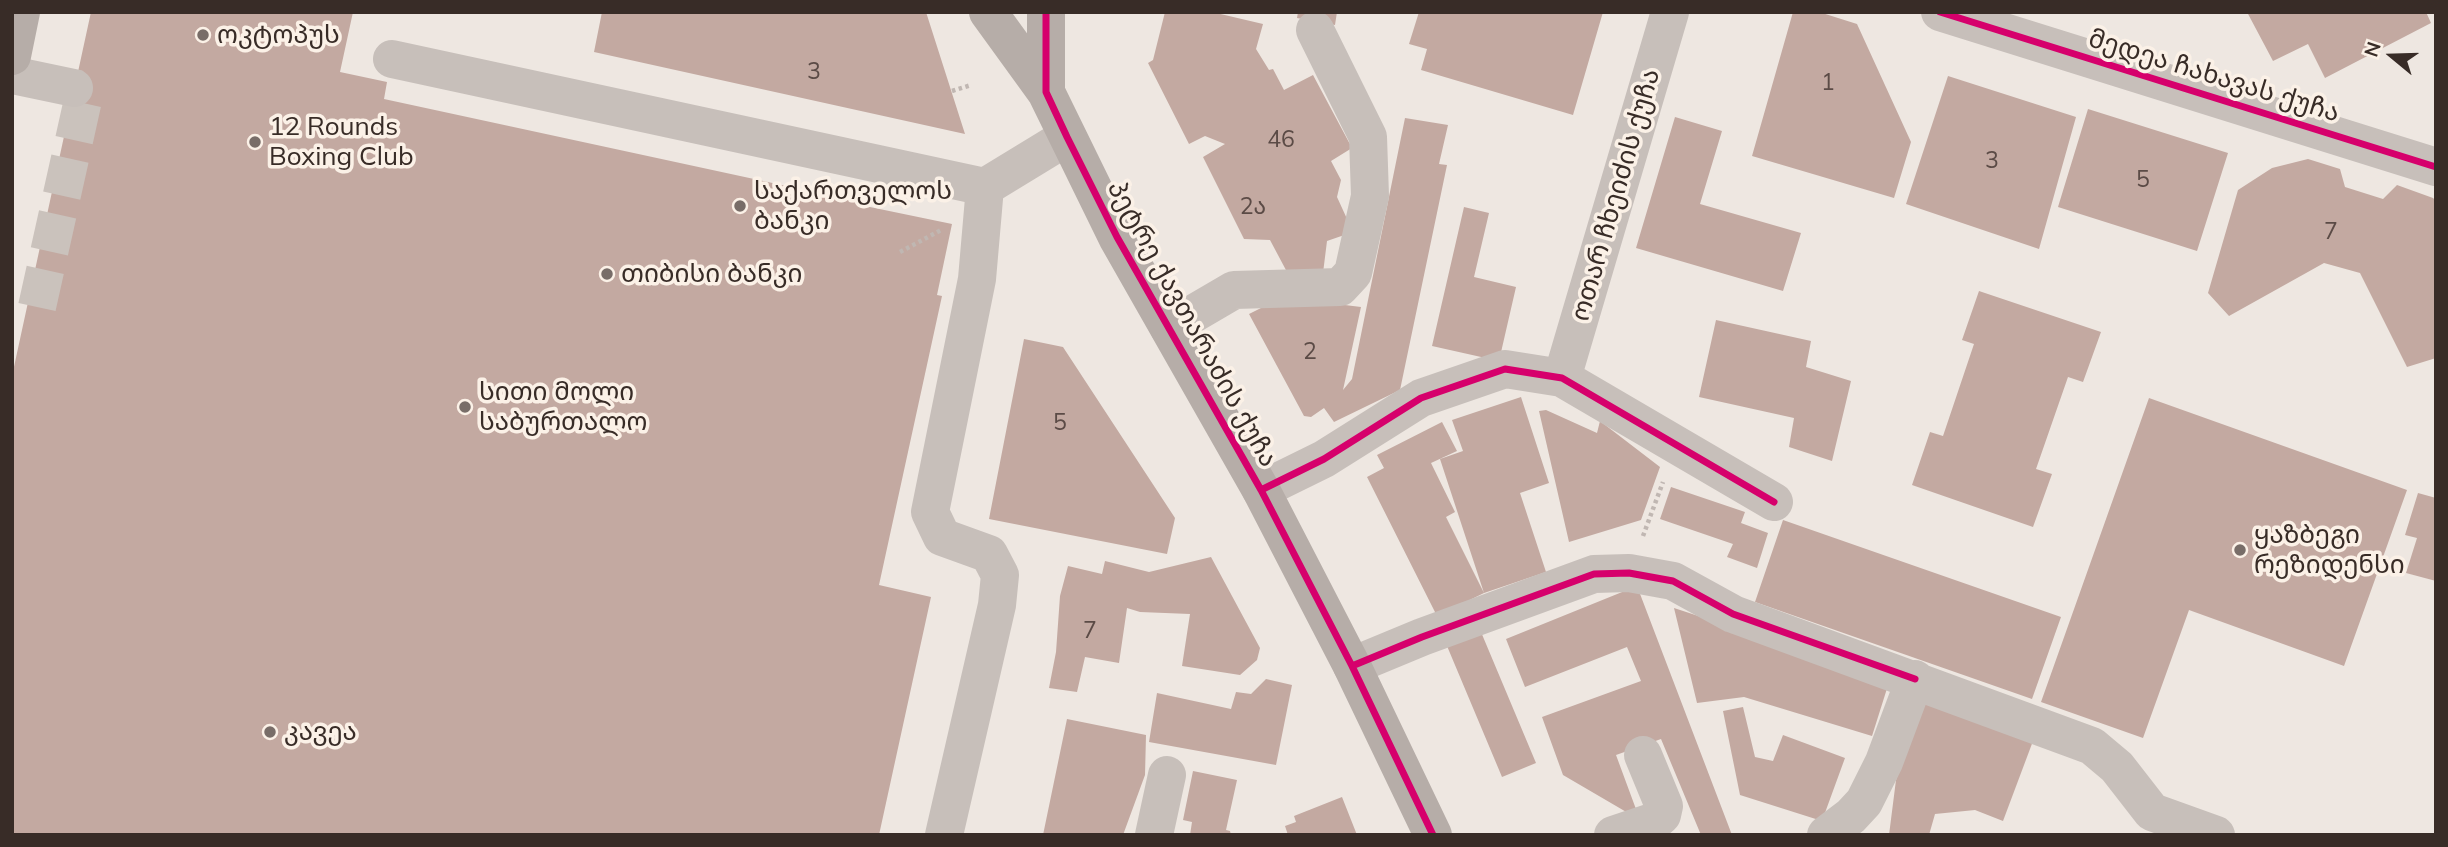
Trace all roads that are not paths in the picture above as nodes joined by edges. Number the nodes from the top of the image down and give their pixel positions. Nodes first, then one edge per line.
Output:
1 (21, 12) edge
2 (988, 12) edge
3 (1046, 12) edge
4 (1670, 12) edge
5 (1940, 12) edge
6 (1315, 30) dead end
7 (12, 56) edge
8 (392, 59) dead end
9 (12, 75) edge
10 (74, 88) dead end
11 (1045, 92) junction
12 (1066, 137) junction
13 (2436, 167) edge
14 (985, 187) junction
15 (1169, 328) junction
16 (1562, 378) junction
17 (1261, 489) junction
18 (1774, 502) dead end
19 (1352, 666) junction
20 (1915, 679) junction
21 (1643, 755) dead end
22 (1167, 775) dead end
23 (944, 835) edge
24 (1154, 835) edge
25 (1433, 835) edge
26 (1613, 835) edge
27 (1826, 835) edge
28 (2216, 835) edge

1 - 7 main road
2 - 11 main road, პეტრე ქავთარაძის ქუჩა
3 - 11 main road, პეტრე ქავთარაძის ქუჩა
4 - 16 street, ოთარ ჩხეიძის ქუჩა
5 - 13 street, მედეა ჩახავას ქუჩა
6 - 15 street
8 - 14 street
9 - 10 street
11 - 12 main road, პეტრე ქავთარაძის ქუჩა
12 - 14 street
12 - 15 main road, პეტრე ქავთარაძის ქუჩა
14 - 23 street
15 - 17 main road, პეტრე ქავთარაძის ქუჩა
16 - 17 street
16 - 18 street
17 - 19 main road, პეტრე ქავთარაძის ქუჩა
19 - 20 street
19 - 25 main road, პეტრე ქავთარაძის ქუჩა
20 - 27 street
20 - 28 street
21 - 26 street
22 - 24 street

